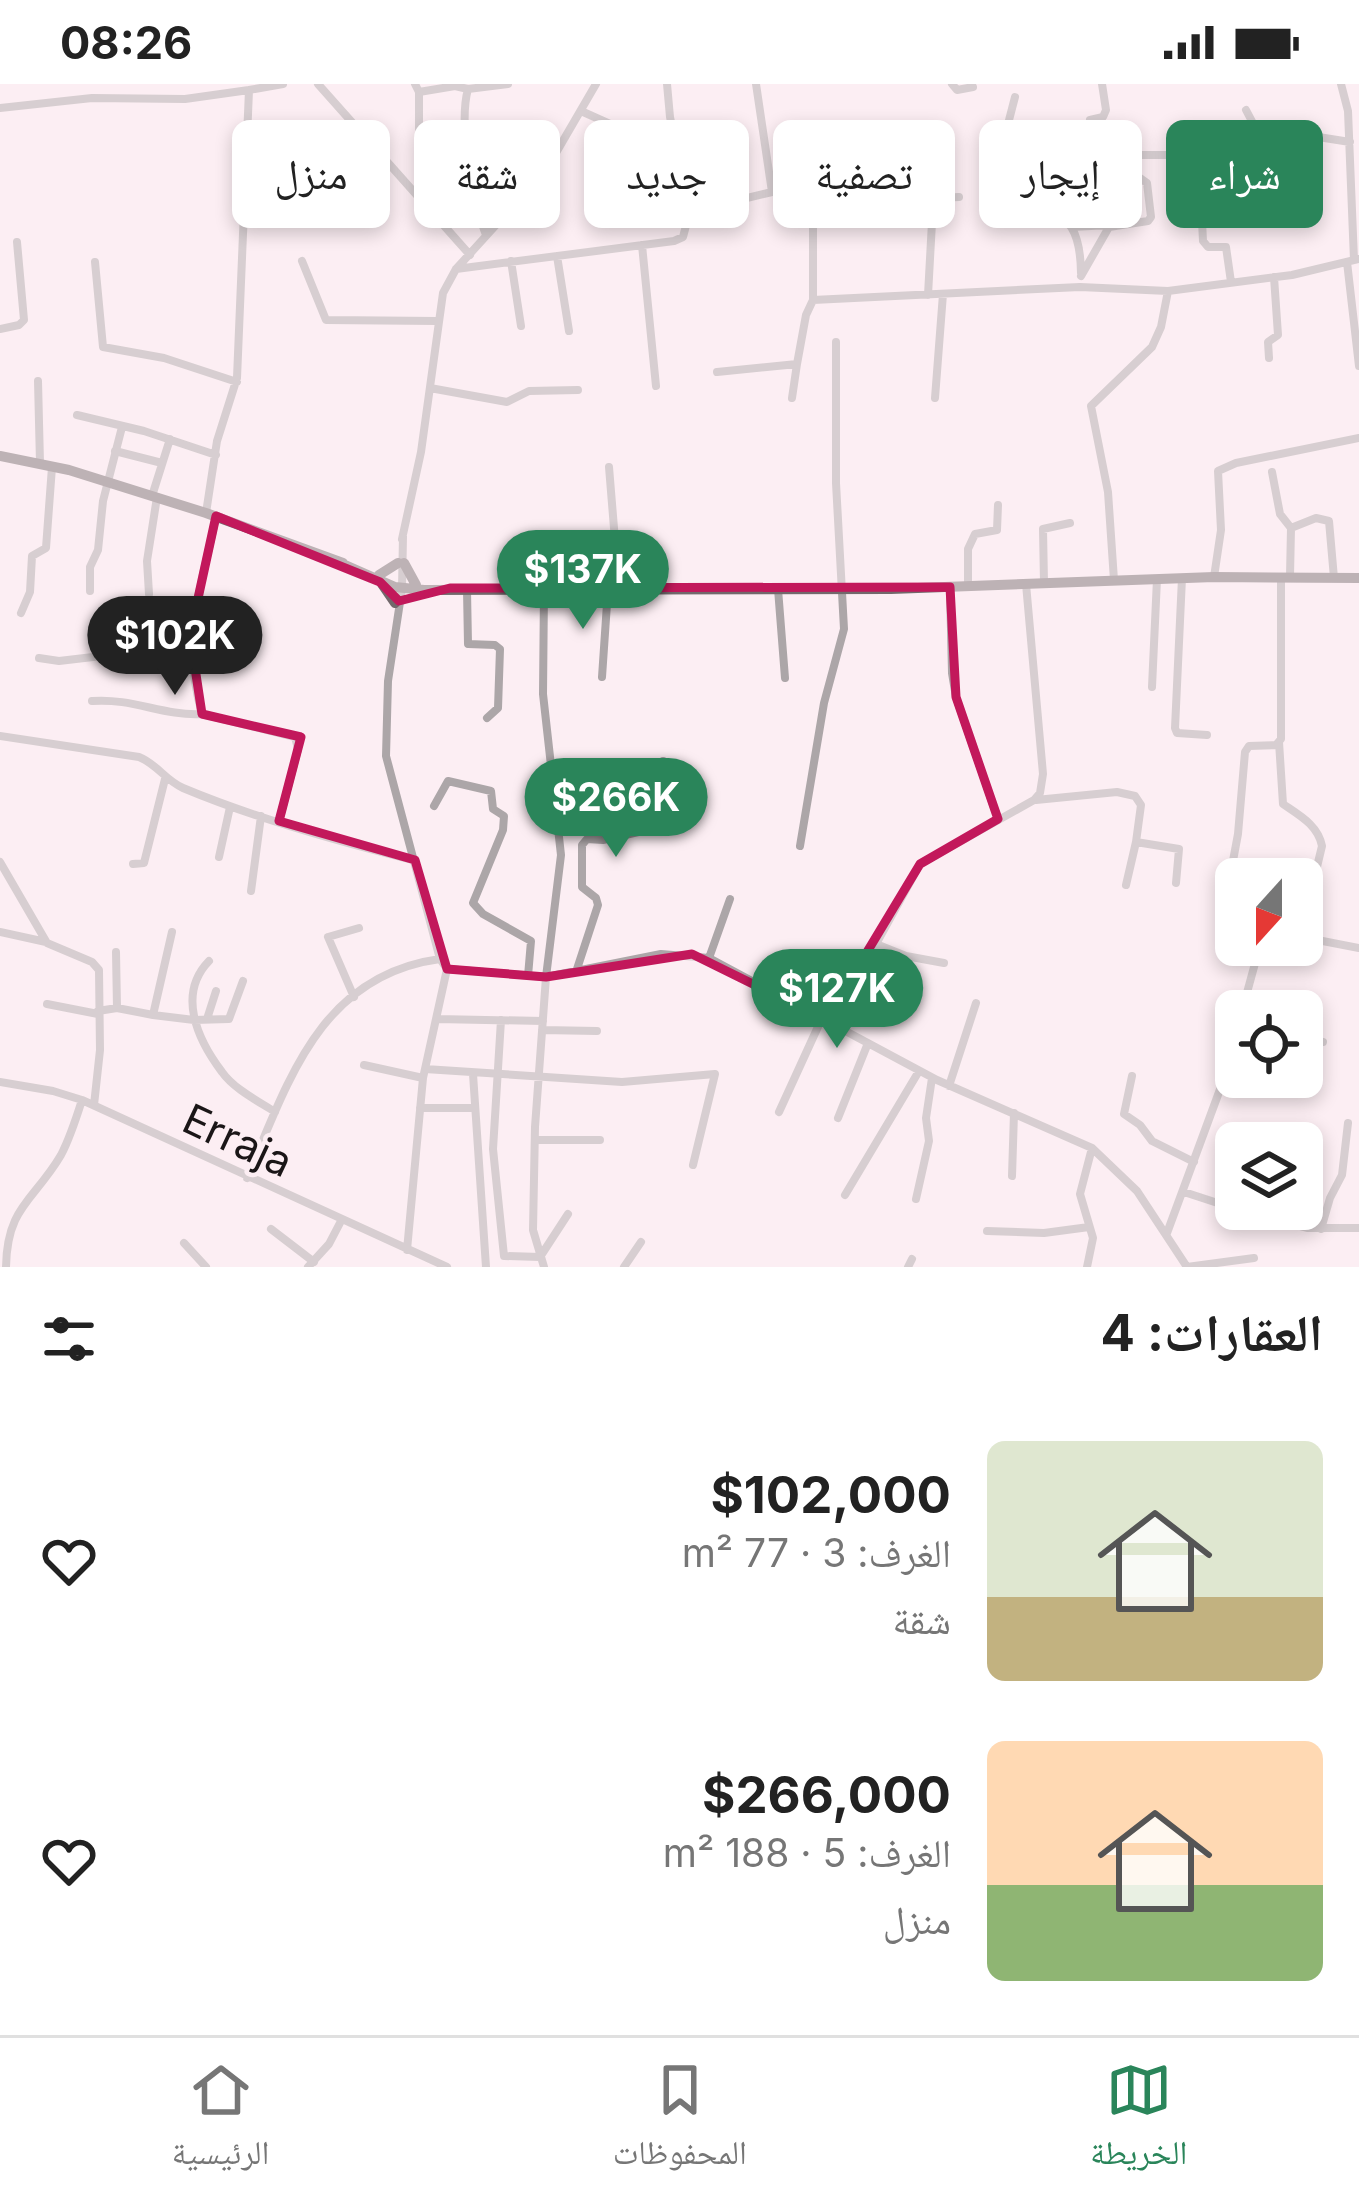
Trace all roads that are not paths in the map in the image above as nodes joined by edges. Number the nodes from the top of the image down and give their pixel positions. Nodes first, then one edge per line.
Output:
1 (90, 84) edge
2 (283, 84) edge
3 (317, 84) edge
4 (508, 84) edge
5 (596, 84) edge
6 (667, 84) edge
7 (756, 84) edge
8 (952, 84) edge
9 (1102, 84) edge
10 (1341, 84) edge
11 (974, 87) dead end
12 (417, 88) edge
13 (468, 89) junction
14 (249, 90) junction
15 (1015, 97) dead end
16 (92, 98) junction
17 (0, 108) edge
18 (1246, 110) dead end
19 (581, 112) junction
20 (419, 120) edge
21 (600, 120) edge
22 (671, 120) edge
23 (1009, 120) edge
24 (1090, 120) dead end
25 (1350, 142) junction
26 (1142, 179) edge
27 (772, 192) junction
28 (958, 197) dead end
29 (1142, 222) edge
30 (1073, 228) edge
31 (1110, 228) edge
32 (1202, 228) edge
33 (487, 236) junction
34 (17, 242) dead end
35 (642, 245) junction
36 (470, 255) junction
37 (557, 256) junction
38 (1353, 260) edge
39 (302, 261) dead end
40 (511, 261) junction
41 (95, 262) dead end
42 (456, 269) junction
43 (1274, 277) junction
44 (1080, 282) junction
45 (1231, 282) junction
46 (1168, 292) junction
47 (943, 294) junction
48 (928, 295) junction
49 (813, 300) junction
50 (437, 321) junction
51 (521, 326) dead end
52 (0, 329) edge
53 (568, 331) dead end
54 (836, 342) dead end
55 (1269, 358) dead end
56 (797, 364) junction
57 (1359, 366) edge
58 (717, 371) dead end
59 (38, 381) dead end
60 (236, 382) junction
61 (656, 386) dead end
62 (430, 388) junction
63 (578, 390) dead end
64 (792, 398) dead end
65 (935, 398) dead end
66 (77, 416) dead end
67 (122, 427) junction
68 (1359, 438) edge
69 (170, 439) junction
70 (116, 451) junction
71 (216, 455) junction
72 (0, 457) edge
73 (162, 463) junction
74 (46, 464) junction
75 (609, 466) dead end
76 (1271, 472) dead end
77 (108, 482) junction
78 (154, 497) junction
79 (998, 505) dead end
80 (211, 514) junction
81 (1070, 523) dead end
82 (1291, 528) junction
83 (401, 563) junction
84 (1286, 576) junction
85 (1214, 577) junction
86 (1182, 578) junction
87 (1334, 578) junction
88 (1359, 578) edge
89 (379, 579) junction
90 (1157, 579) junction
91 (1114, 580) junction
92 (1044, 583) junction
93 (1026, 584) junction
94 (968, 586) junction
95 (950, 587) junction
96 (544, 588) junction
97 (467, 589) junction
98 (614, 589) junction
99 (778, 589) junction
100 (843, 589) junction
101 (403, 590) junction
102 (90, 591) dead end
103 (149, 594) dead end
104 (21, 613) dead end
105 (191, 653) junction
106 (39, 658) dead end
107 (602, 677) dead end
108 (785, 678) dead end
109 (1152, 687) dead end
110 (92, 700) dead end
111 (202, 714) junction
112 (488, 718) dead end
113 (1207, 735) dead end
114 (0, 736) edge
115 (1279, 742) junction
116 (663, 760) dead end
117 (165, 779) junction
118 (1034, 800) junction
119 (434, 806) dead end
120 (230, 807) junction
121 (261, 816) junction
122 (998, 819) junction
123 (279, 820) junction
124 (1136, 842) junction
125 (800, 847) dead end
126 (219, 857) dead end
127 (1234, 858) edge
128 (1319, 858) edge
129 (415, 860) junction
130 (0, 862) edge
131 (133, 864) dead end
132 (1176, 883) dead end
133 (1126, 885) dead end
134 (251, 891) dead end
135 (730, 899) dead end
136 (359, 928) dead end
137 (0, 932) edge
138 (172, 932) dead end
139 (1323, 939) edge
140 (47, 943) junction
141 (876, 944) junction
142 (1359, 948) edge
143 (116, 952) dead end
144 (709, 958) junction
145 (440, 959) junction
146 (209, 961) dead end
147 (944, 963) dead end
148 (447, 969) junction
149 (576, 974) junction
150 (528, 976) junction
151 (546, 977) junction
152 (243, 981) dead end
153 (216, 991) dead end
154 (354, 997) junction
155 (976, 1003) dead end
156 (47, 1004) dead end
157 (117, 1008) junction
158 (98, 1012) junction
159 (154, 1016) junction
160 (207, 1019) junction
161 (437, 1019) junction
162 (824, 1019) junction
163 (194, 1020) junction
164 (501, 1020) junction
165 (543, 1025) junction
166 (597, 1031) dead end
167 (868, 1043) junction
168 (364, 1065) dead end
169 (919, 1071) junction
170 (424, 1073) junction
171 (472, 1074) junction
172 (498, 1075) junction
173 (1132, 1076) dead end
174 (539, 1078) junction
175 (932, 1078) junction
176 (0, 1082) edge
177 (949, 1086) junction
178 (1217, 1098) edge
179 (82, 1100) junction
180 (94, 1105) junction
181 (420, 1108) junction
182 (472, 1108) junction
183 (275, 1112) junction
184 (779, 1112) dead end
185 (1014, 1114) junction
186 (838, 1118) dead end
187 (1348, 1123) dead end
188 (536, 1140) junction
189 (600, 1141) dead end
190 (1092, 1148) junction
191 (475, 1149) junction
192 (493, 1149) junction
193 (1194, 1162) junction
194 (693, 1165) dead end
195 (1012, 1176) dead end
196 (247, 1178) junction
197 (1184, 1192) junction
198 (845, 1195) dead end
199 (916, 1199) dead end
200 (1215, 1202) edge
201 (568, 1214) dead end
202 (341, 1221) junction
203 (1323, 1222) edge
204 (1089, 1227) junction
205 (272, 1229) dead end
206 (1323, 1229) edge
207 (988, 1231) dead end
208 (1358, 1231) edge
209 (1167, 1233) junction
210 (641, 1242) dead end
211 (184, 1243) dead end
212 (3, 1244) edge
213 (407, 1250) junction
214 (1254, 1258) dead end
215 (542, 1262) edge
216 (311, 1264) edge
217 (6, 1267) edge
218 (206, 1267) edge
219 (447, 1267) edge
220 (486, 1267) edge
221 (624, 1267) edge
222 (1087, 1267) edge

1 - 16 street
2 - 14 street
3 - 36 street
4 - 13 street
5 - 19 street
6 - 22 street
7 - 27 street
8 - 11 street
9 - 24 street
10 - 25 street
12 - 13 street
12 - 20 street
13 - 33 street
14 - 16 street
14 - 60 street
15 - 23 street
16 - 17 street
18 - 25 street
19 - 21 street
19 - 33 street
25 - 38 street
26 - 29 street
27 - 35 street
27 - 49 street
28 - 48 street
30 - 44 street
31 - 44 street
32 - 45 street
33 - 36 street
34 - 52 street
35 - 37 street
35 - 61 street
36 - 42 street
37 - 40 street
37 - 53 street
38 - 43 street
38 - 57 street
39 - 50 street
40 - 42 street
40 - 51 street
41 - 60 street
42 - 50 street
43 - 45 street
43 - 55 street
44 - 46 street
44 - 47 street
45 - 46 street
46 - 91 street
47 - 48 street
47 - 65 street
48 - 49 street
49 - 56 street
50 - 62 street
54 - 100 street
56 - 58 street
56 - 64 street
59 - 74 street
60 - 71 street
62 - 63 street
62 - 83 street
66 - 67 street
67 - 69 street
67 - 70 street
68 - 85 street
69 - 71 street
69 - 73 street
70 - 73 street
70 - 77 street
71 - 80 street
72 - 74 main road
73 - 78 street
74 - 77 main road
74 - 104 street
75 - 98 street
76 - 82 street
77 - 78 main road
77 - 102 street
78 - 80 main road
78 - 103 street
79 - 94 street
80 - 89 main road
80 - 105 street
81 - 92 street
82 - 84 street
82 - 87 street
83 - 89 main road
83 - 101 main road
83 - 101 street
84 - 85 main road
84 - 87 main road
84 - 115 street
85 - 86 main road
86 - 90 main road
86 - 113 street
87 - 88 main road
89 - 101 main road
89 - 101 main road
90 - 91 main road
90 - 109 street
91 - 92 main road
92 - 93 main road
93 - 94 main road
93 - 118 street
94 - 95 main road
95 - 100 main road
95 - 122 street
96 - 97 main road
96 - 98 main road
96 - 151 street
97 - 101 main road
97 - 112 street
98 - 99 main road
98 - 107 street
99 - 100 main road
99 - 108 street
100 - 125 street
101 - 129 street
105 - 106 street
105 - 111 street
110 - 111 street
111 - 123 street
114 - 117 street
115 - 127 street
115 - 128 street
116 - 149 street
117 - 120 street
117 - 131 street
118 - 122 street
118 - 124 street
119 - 150 street
120 - 121 street
120 - 126 street
121 - 123 street
121 - 134 street
122 - 141 street
123 - 129 street
124 - 132 street
124 - 133 street
129 - 145 street
130 - 140 street
135 - 144 street
136 - 154 street
137 - 140 street
138 - 159 street
139 - 142 street
140 - 158 street
141 - 147 street
141 - 162 street
143 - 157 street
144 - 149 street
144 - 162 street
145 - 148 street
145 - 154 street
146 - 163 street
148 - 150 street
148 - 161 street
149 - 151 street
150 - 151 street
151 - 165 street
152 - 160 street
153 - 160 street
154 - 183 street
155 - 177 street
156 - 158 street
157 - 158 street
157 - 159 street
158 - 180 street
159 - 163 street
160 - 163 street
161 - 164 street
161 - 170 street
162 - 167 street
162 - 184 street
163 - 183 street
164 - 165 street
164 - 172 street
165 - 166 street
165 - 174 street
167 - 169 street
167 - 186 street
168 - 170 street
169 - 175 street
169 - 198 street
170 - 171 street
170 - 181 street
171 - 172 street
171 - 182 street
172 - 174 street
172 - 192 street
173 - 193 street
174 - 188 street
174 - 194 street
175 - 177 street
175 - 199 street
176 - 179 street, Erraja
177 - 185 street
178 - 193 street
179 - 180 street, Erraja
179 - 212 street
180 - 196 street, Erraja
181 - 182 street
181 - 213 street
182 - 191 street
183 - 196 street
185 - 190 street
185 - 195 street
187 - 203 street
188 - 189 street
188 - 215 street
190 - 204 street
190 - 209 street
191 - 192 street
191 - 220 street
192 - 215 street
193 - 197 street
196 - 202 street, Erraja
197 - 200 street
197 - 209 street
201 - 215 street
202 - 213 street, Erraja
202 - 216 street
204 - 207 street
204 - 222 street
205 - 216 street
206 - 208 street
209 - 214 street
210 - 221 street
211 - 218 street
212 - 217 street
213 - 219 street, Erraja

